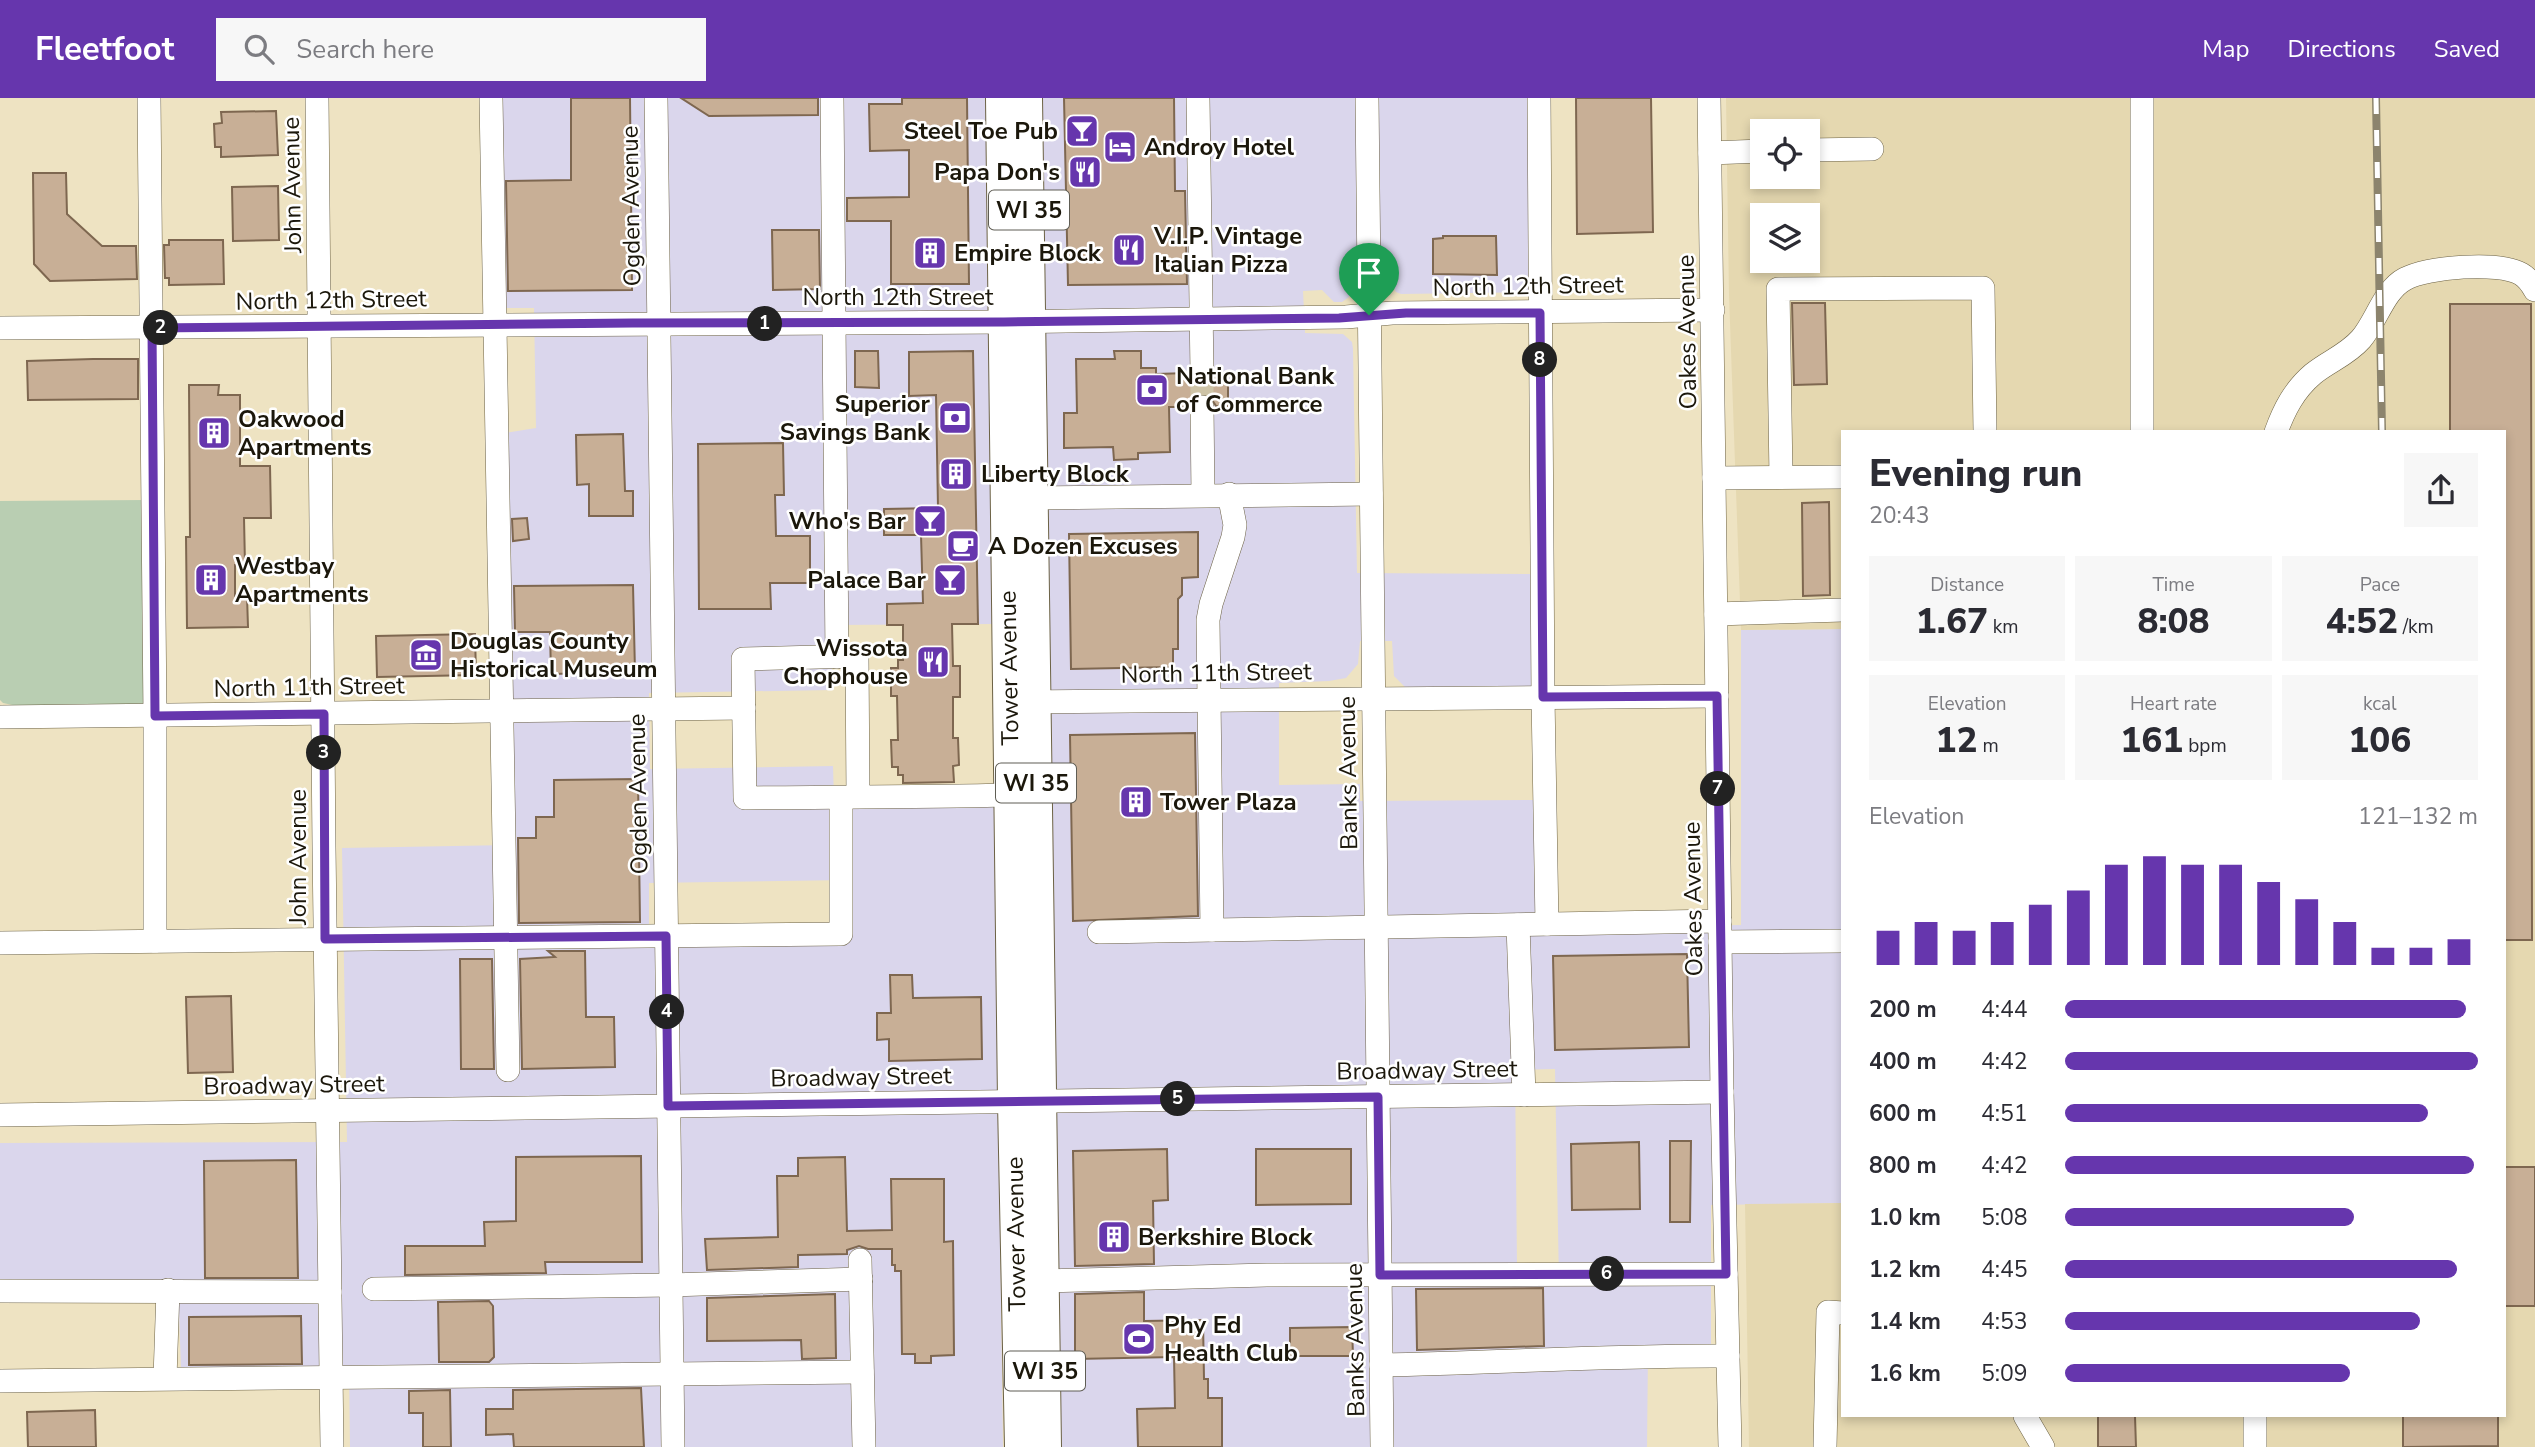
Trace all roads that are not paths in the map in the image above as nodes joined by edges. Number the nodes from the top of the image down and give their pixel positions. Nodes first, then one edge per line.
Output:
1 (149, 98) edge
2 (317, 98) edge
3 (491, 98) edge
4 (656, 98) edge
5 (832, 98) edge
6 (1001, 98) edge
7 (1027, 98) edge
8 (1198, 98) edge
9 (1367, 98) edge
10 (1539, 98) edge
11 (1709, 98) edge
12 (2142, 98) edge
13 (1872, 149) dead end
14 (1820, 150) edge
15 (1750, 151) edge
16 (1710, 153) junction
17 (2535, 290) edge
18 (1713, 310) junction
19 (1540, 313) junction
20 (1369, 315) junction
21 (1202, 319) junction
22 (1017, 322) junction
23 (659, 323) junction
24 (834, 323) junction
25 (493, 324) junction
26 (320, 326) junction
27 (0, 328) edge
28 (152, 328) junction
29 (1202, 373) tunnel mouth
30 (1202, 407) tunnel mouth
31 (1985, 430) edge
32 (2142, 430) edge
33 (2277, 430) edge
34 (1780, 477) junction
35 (1841, 477) edge
36 (1714, 478) junction
37 (1229, 494) junction
38 (1371, 494) junction
39 (1203, 495) junction
40 (1033, 498) junction
41 (1841, 610) edge
42 (1716, 614) junction
43 (837, 657) junction
44 (1717, 696) junction
45 (1543, 697) junction
46 (1374, 698) junction
47 (1208, 700) junction
48 (1023, 702) junction
49 (744, 708) junction
50 (664, 709) junction
51 (501, 711) junction
52 (324, 714) junction
53 (155, 716) junction
54 (0, 717) edge
55 (1011, 795) junction
56 (849, 804) junction
57 (1547, 924) junction
58 (1518, 925) junction
59 (1376, 927) junction
60 (1212, 930) junction
61 (1720, 931) junction
62 (1099, 932) dead end
63 (666, 936) junction
64 (504, 937) junction
65 (325, 939) junction
66 (155, 941) junction
67 (1841, 941) edge
68 (0, 943) edge
69 (508, 1070) dead end
70 (1722, 1092) junction
71 (1524, 1095) junction
72 (1378, 1097) junction
73 (1027, 1101) junction
74 (668, 1106) junction
75 (327, 1111) junction
76 (0, 1115) edge
77 (1726, 1274) junction
78 (1380, 1275) junction
79 (1044, 1282) junction
80 (671, 1285) junction
81 (374, 1289) dead end
82 (168, 1290) junction
83 (0, 1291) edge
84 (330, 1292) junction
85 (1841, 1313) edge
86 (1728, 1356) junction
87 (1381, 1365) junction
88 (862, 1372) junction
89 (672, 1374) junction
90 (331, 1376) junction
91 (165, 1378) junction
92 (0, 1381) edge
93 (2026, 1417) edge
94 (2255, 1417) edge
95 (332, 1447) edge
96 (673, 1447) edge
97 (864, 1447) edge
98 (1020, 1447) edge
99 (1046, 1447) edge
100 (1382, 1447) edge
101 (1730, 1447) edge
102 (1825, 1447) edge
103 (2043, 1447) edge
104 (2255, 1447) edge

1 - 28 street
2 - 26 street, John Avenue
3 - 25 street
4 - 23 street, Ogden Avenue
5 - 24 street
6 - 22 main road, Tower Avenue / WI 35
7 - 22 main road, Tower Avenue / WI 35
8 - 21 street
9 - 20 street, Banks Avenue
10 - 19 street
11 - 16 street, Oakes Avenue
12 - 32 street
13 - 14 street
15 - 16 street
16 - 18 street, Oakes Avenue
17 - 33 street
18 - 19 street, North 12th Street
18 - 36 street, Oakes Avenue
19 - 20 street, North 12th Street
19 - 45 street
20 - 21 street, North 12th Street
20 - 38 street, Banks Avenue
21 - 22 street, North 12th Street
21 - 29 street
22 - 24 street, North 12th Street
22 - 40 main road, Tower Avenue / WI 35
22 - 48 main road, Tower Avenue / WI 35
23 - 24 street, North 12th Street
23 - 25 street, North 12th Street
23 - 50 street, Ogden Avenue
24 - 43 street
25 - 26 street, North 12th Street
25 - 51 street
26 - 28 street, North 12th Street
26 - 52 street, John Avenue
27 - 28 street, North 12th Street
28 - 53 street
30 - 39 street
31 - 34 street
34 - 35 street
34 - 36 street
36 - 42 street, Oakes Avenue
37 - 38 street
37 - 39 street
37 - 47 street
38 - 46 street, Banks Avenue
39 - 40 street
40 - 48 main road, Tower Avenue / WI 35
41 - 42 street
42 - 44 street, Oakes Avenue
43 - 49 street
43 - 56 street
44 - 45 street, North 11th Street
44 - 61 street, Oakes Avenue
45 - 46 street, North 11th Street
45 - 57 street
46 - 47 street, North 11th Street
46 - 59 street, Banks Avenue
47 - 48 street, North 11th Street
47 - 60 street
48 - 55 main road, Tower Avenue / WI 35
48 - 73 main road, Tower Avenue / WI 35
49 - 50 street, North 11th Street
49 - 56 street
50 - 51 street, North 11th Street
50 - 63 street, Ogden Avenue
51 - 52 street, North 11th Street
51 - 64 street
52 - 53 street, North 11th Street
52 - 65 street, John Avenue
53 - 54 street, North 11th Street
53 - 66 street
55 - 56 street
55 - 73 main road, Tower Avenue / WI 35
56 - 63 street
57 - 58 street
57 - 61 street
58 - 59 street
58 - 71 street
59 - 60 street
59 - 72 street, Banks Avenue
60 - 62 street
61 - 67 street
61 - 70 street, Oakes Avenue
63 - 64 street
63 - 74 street, Ogden Avenue
64 - 65 street
64 - 69 street
65 - 66 street
65 - 75 street, John Avenue
66 - 68 street
70 - 71 street, Broadway Street
70 - 77 street, Oakes Avenue
71 - 72 street, Broadway Street
72 - 73 street, Broadway Street
72 - 78 street, Banks Avenue
73 - 74 street, Broadway Street
73 - 79 main road, Tower Avenue / WI 35
73 - 98 main road, Tower Avenue / WI 35
74 - 75 street, Broadway Street
74 - 80 street, Ogden Avenue
75 - 76 street, Broadway Street
75 - 84 street, John Avenue
77 - 78 street
77 - 86 street, Oakes Avenue
78 - 79 street
78 - 87 street, Banks Avenue
79 - 99 main road, Tower Avenue / WI 35
80 - 81 street
80 - 88 street
80 - 89 street, Ogden Avenue
82 - 83 street
82 - 84 street
82 - 91 street
84 - 90 street, John Avenue
85 - 102 street
86 - 87 street
86 - 101 street, Oakes Avenue
87 - 100 street, Banks Avenue
88 - 89 street
88 - 97 street
89 - 90 street
89 - 96 street, Ogden Avenue
90 - 91 street
90 - 95 street, John Avenue
91 - 92 street
93 - 103 street
94 - 104 street

